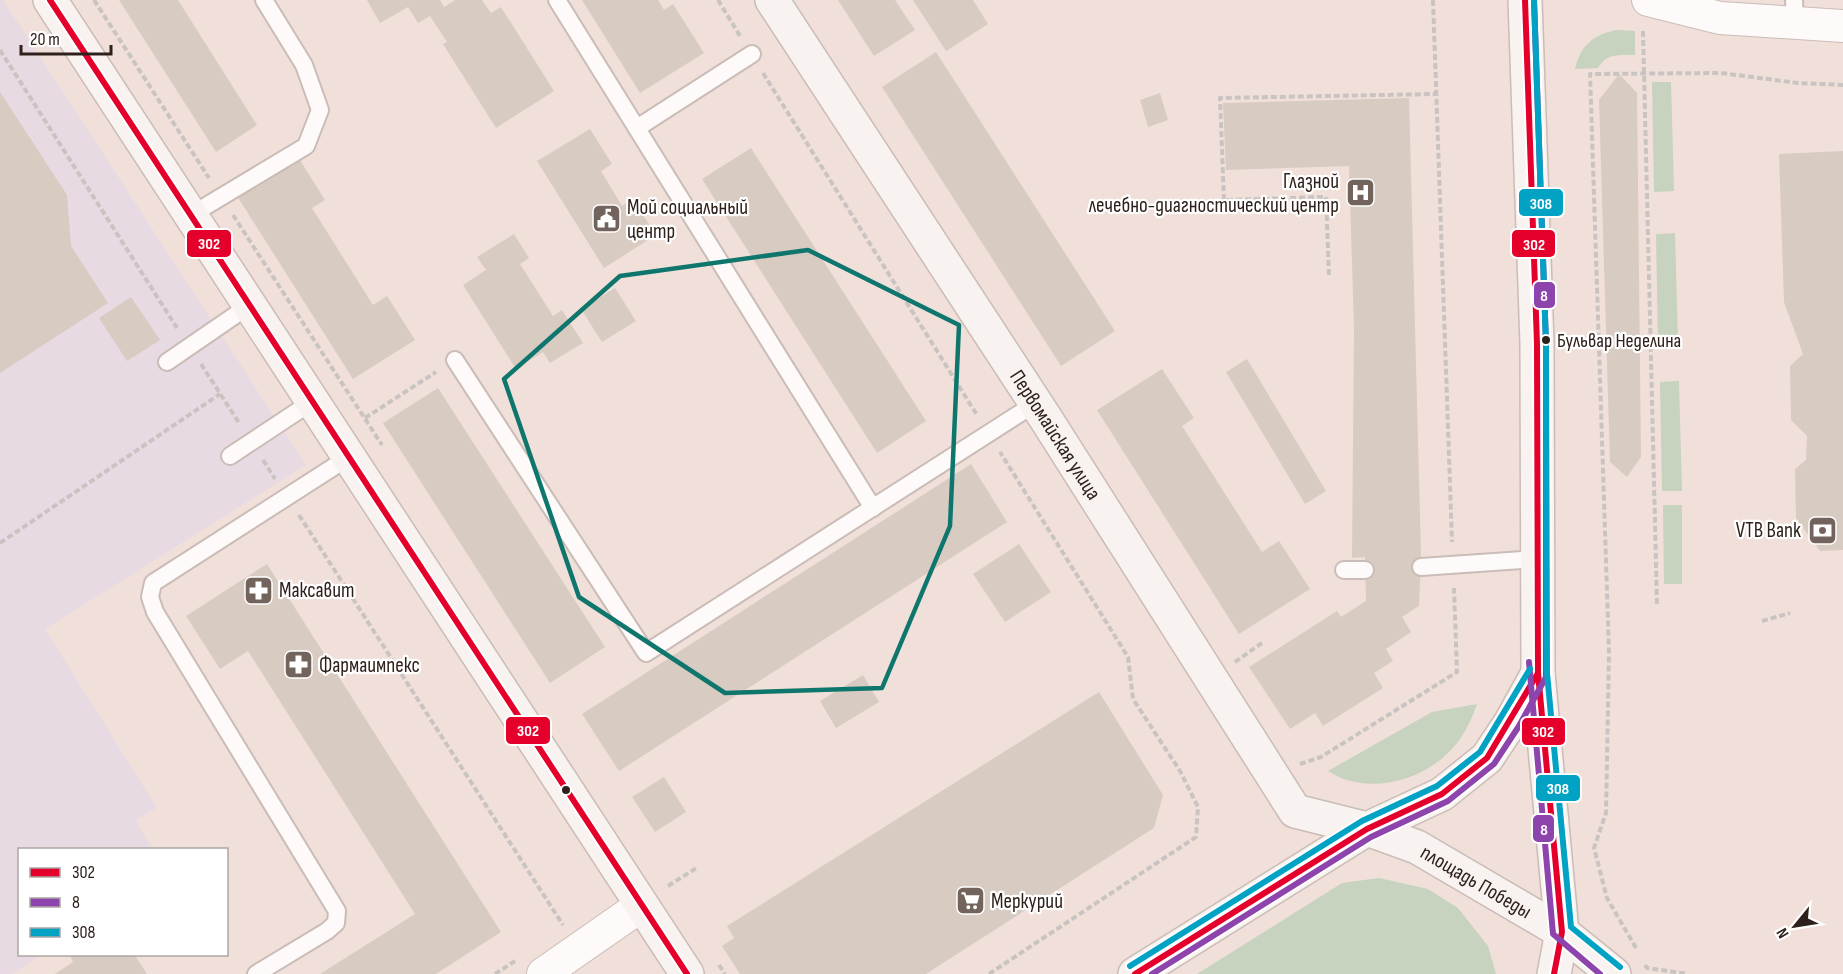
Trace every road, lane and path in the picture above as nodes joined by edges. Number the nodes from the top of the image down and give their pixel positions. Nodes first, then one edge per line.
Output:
1 (50, 0) edge
2 (264, 0) edge
3 (557, 0) edge
4 (718, 0) edge
5 (772, 0) edge
6 (1433, 0) edge
7 (1525, 0) edge
8 (1646, 10) edge
9 (1794, 12) edge
10 (1843, 26) edge
11 (752, 54) junction
12 (1644, 73) junction
13 (1843, 85) edge
14 (1436, 94) junction
15 (637, 128) junction
16 (191, 215) junction
17 (1329, 275) dead end
18 (250, 306) junction
19 (455, 360) joint
20 (167, 362) dead end
21 (220, 394) dead end
22 (313, 401) junction
23 (1036, 403) junction
24 (364, 418) dead end
25 (989, 434) junction
26 (230, 456) dead end
27 (349, 457) junction
28 (873, 508) junction
29 (0, 543) edge
30 (1536, 560) junction
31 (1453, 565) junction
32 (1421, 567) dead end
33 (1344, 570) dead end
34 (1365, 570) dead end
35 (1657, 605) dead end
36 (1790, 613) dead end
37 (1762, 621) dead end
38 (1262, 643) dead end
39 (1228, 654) dead end
40 (1234, 663) junction
41 (1240, 672) dead end
42 (1538, 673) junction
43 (1298, 764) dead end
44 (1367, 829) junction
45 (698, 867) dead end
46 (668, 886) dead end
47 (642, 906) junction
48 (1562, 932) junction
49 (256, 974) edge
50 (543, 974) edge
51 (687, 974) edge
52 (989, 974) edge
53 (1135, 974) edge
54 (1554, 974) edge
55 (1614, 974) edge
56 (1688, 974) edge

1 - 16 main road
2 - 16 lane
3 - 15 lane
4 - 11 path
5 - 23 main road, Первомайская улица
6 - 14 path
7 - 30 main road
8 - 9 street
8 - 12 path
9 - 10 street
11 - 15 lane
11 - 25 path
12 - 13 path
12 - 35 path
12 - 56 path
14 - 17 path
14 - 31 path
15 - 28 lane
16 - 18 main road
18 - 20 lane
18 - 22 main road
19 - 24 path
19 - 28 lane
21 - 29 path
22 - 26 lane
22 - 27 main road
23 - 25 lane
23 - 44 main road, Первомайская улица
25 - 28 lane
25 - 52 path
27 - 47 main road
27 - 49 lane
30 - 31 lane
30 - 42 main road
31 - 32 lane
31 - 43 path
33 - 34 lane
36 - 37 path
38 - 40 path
39 - 40 path
40 - 41 path
42 - 44 main road
42 - 48 main road
44 - 48 main road, площадь Победы
44 - 53 main road
45 - 46 path
47 - 50 street
47 - 51 main road
48 - 54 main road
48 - 55 main road, площадь Победы

